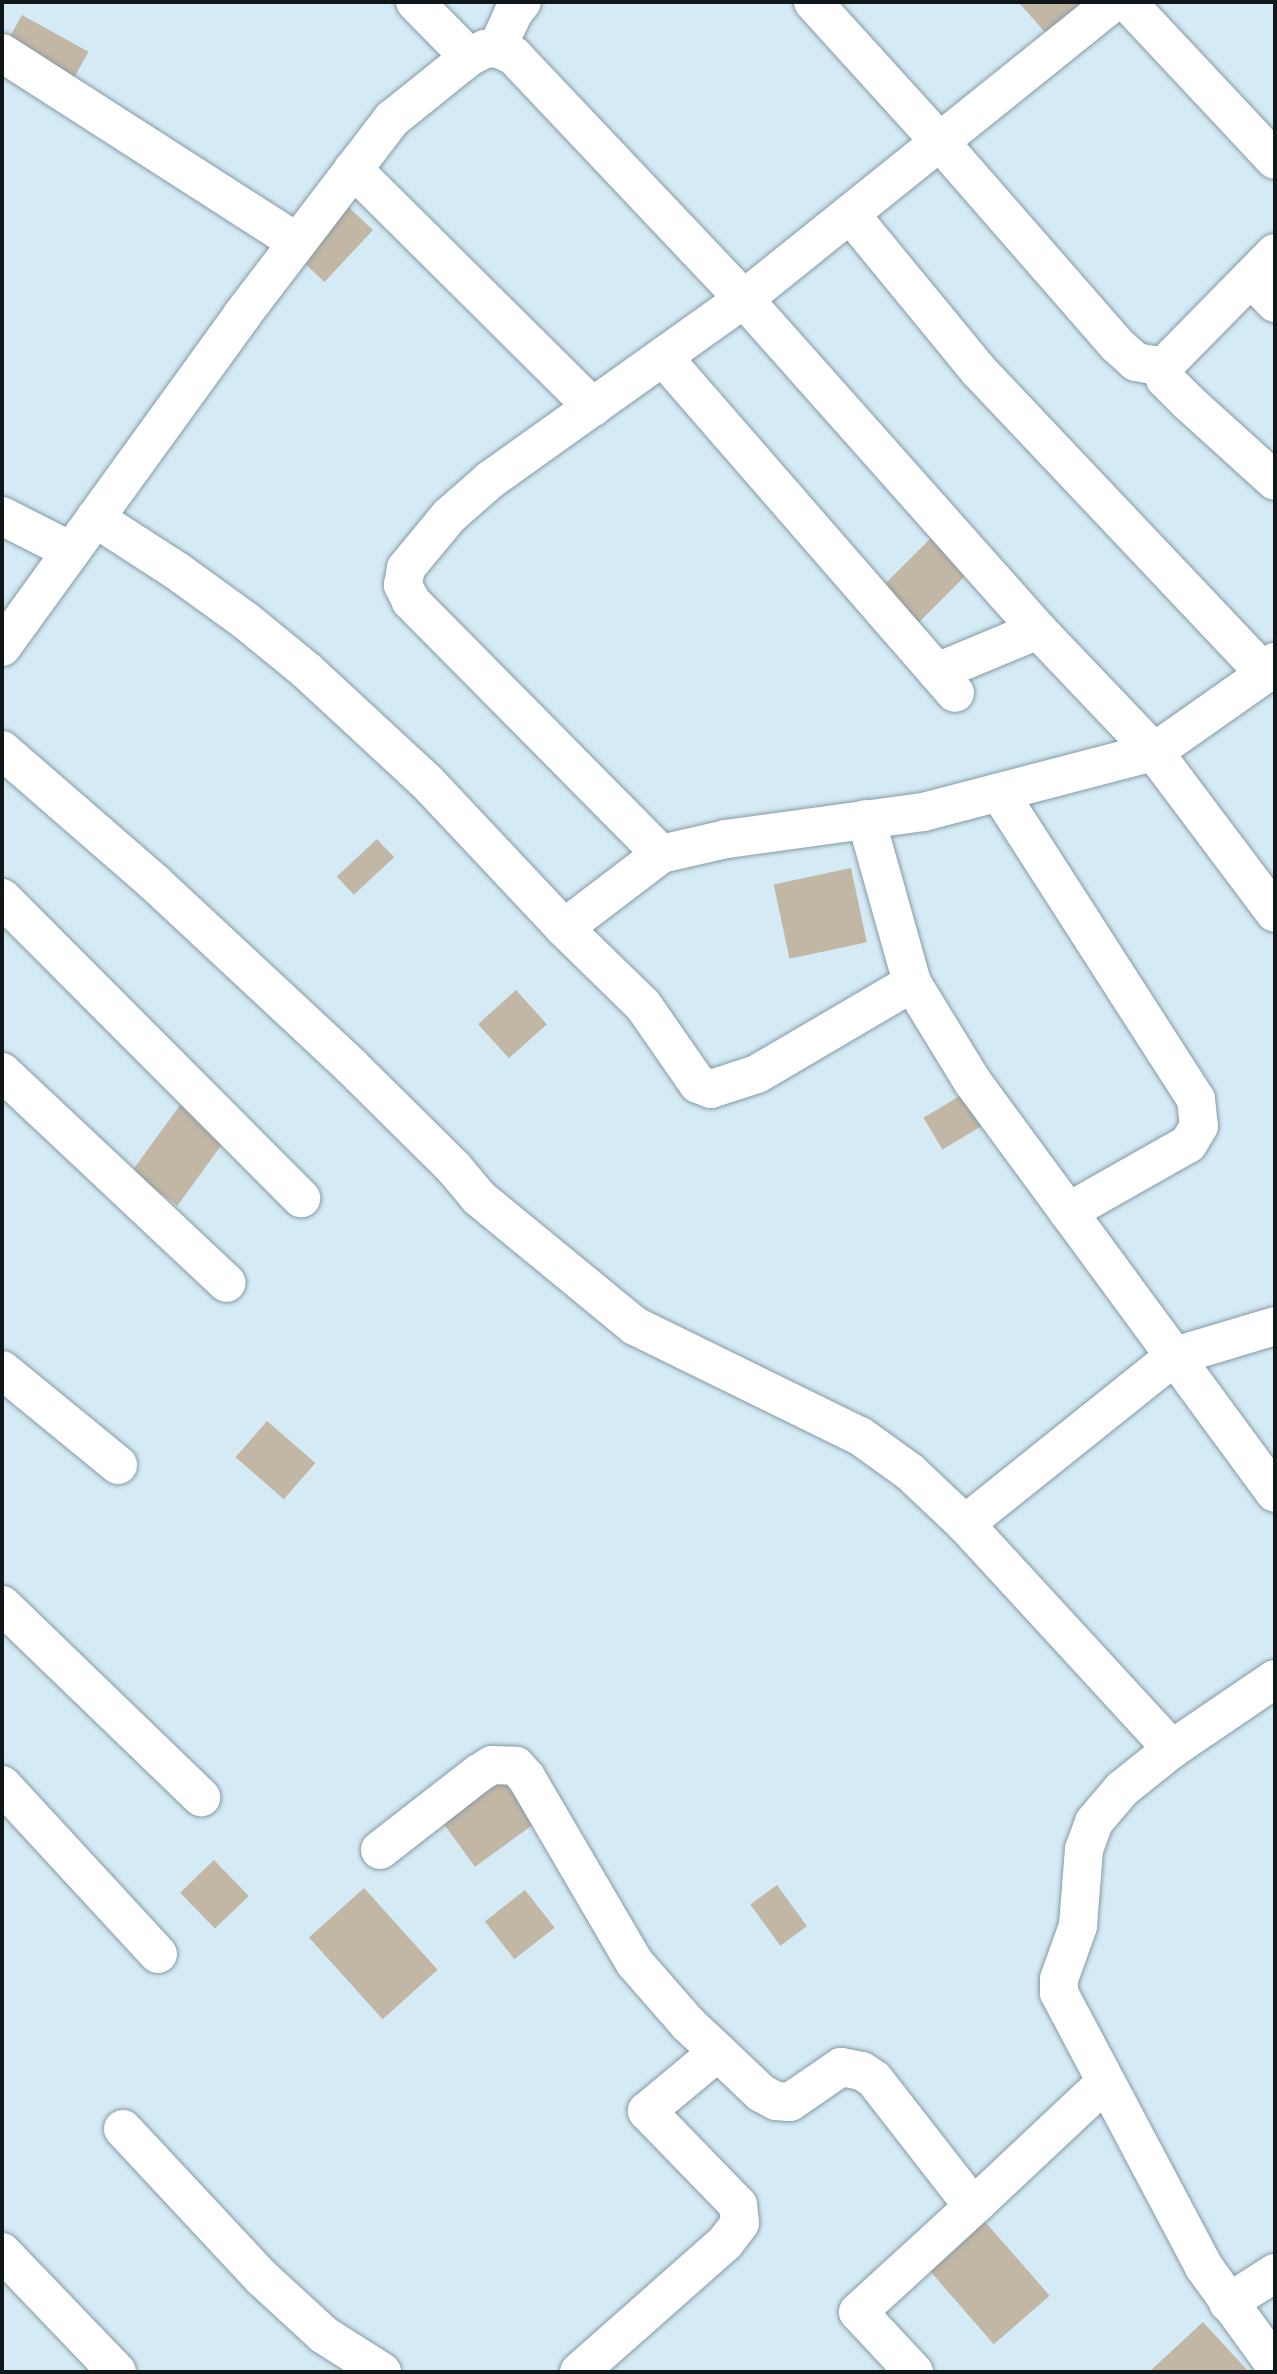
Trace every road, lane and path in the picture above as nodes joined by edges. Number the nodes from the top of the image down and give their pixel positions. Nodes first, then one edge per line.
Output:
1 (415, 2) edge
2 (522, 2) edge
3 (813, 2) edge
4 (1114, 2) edge
5 (1127, 2) edge
6 (2, 53) edge
7 (483, 53) junction
8 (940, 142) junction
9 (1275, 160) edge
10 (353, 169) junction
11 (850, 214) junction
12 (296, 242) junction
13 (1267, 278) edge
14 (744, 299) junction
15 (663, 357) junction
16 (1163, 367) junction
17 (593, 407) junction
18 (1275, 481) edge
19 (2, 516) edge
20 (95, 518) junction
21 (71, 551) junction
22 (1038, 630) junction
23 (2, 647) edge
24 (1270, 668) edge
25 (2, 750) edge
26 (1154, 752) junction
27 (1000, 794) junction
28 (866, 819) junction
29 (661, 854) junction
30 (2, 898) edge
31 (1275, 913) edge
32 (565, 928) junction
33 (912, 983) junction
34 (2, 1072) edge
35 (301, 1199) dead end
36 (1068, 1212) junction
37 (227, 1283) dead end
38 (1275, 1326) edge
39 (1175, 1356) junction
40 (2, 1370) edge
41 (118, 1465) dead end
42 (1275, 1493) edge
43 (965, 1524) junction
44 (2, 1605) edge
45 (1275, 1679) edge
46 (1172, 1749) junction
47 (2, 1785) edge
48 (201, 1797) dead end
49 (380, 1850) dead end
50 (158, 1954) dead end
51 (718, 2052) junction
52 (1105, 2083) junction
53 (123, 2129) dead end
54 (978, 2203) junction
55 (2, 2252) edge
56 (1275, 2273) edge
57 (1228, 2303) junction
58 (1275, 2365) edge
59 (117, 2372) edge
60 (382, 2372) edge
61 (579, 2372) edge
62 (914, 2372) edge

1 - 7 street
2 - 7 street
3 - 8 street
4 - 8 street
5 - 9 street
6 - 12 street
7 - 10 street
7 - 14 street
8 - 11 street
8 - 16 street
10 - 12 street
10 - 17 street
11 - 14 street
11 - 24 street
12 - 20 street
13 - 16 street
14 - 15 street
14 - 22 street
15 - 17 street
15 - 22 street
16 - 18 street
17 - 29 street
19 - 21 street
20 - 21 street
20 - 32 street
21 - 23 street
22 - 26 street
24 - 26 street
25 - 43 street
26 - 27 street
26 - 31 street
27 - 28 street
27 - 36 street
28 - 29 street
28 - 33 street
29 - 32 street
30 - 35 street
32 - 33 street
33 - 36 street
34 - 37 street
36 - 39 street
38 - 39 street
39 - 42 street
39 - 43 street
40 - 41 street
43 - 46 street
44 - 48 street
45 - 46 street
46 - 52 street
47 - 50 street
49 - 51 street
51 - 54 street
51 - 61 street
52 - 54 street
52 - 57 street
53 - 60 street
54 - 62 street
55 - 59 street
56 - 57 street
57 - 58 street

